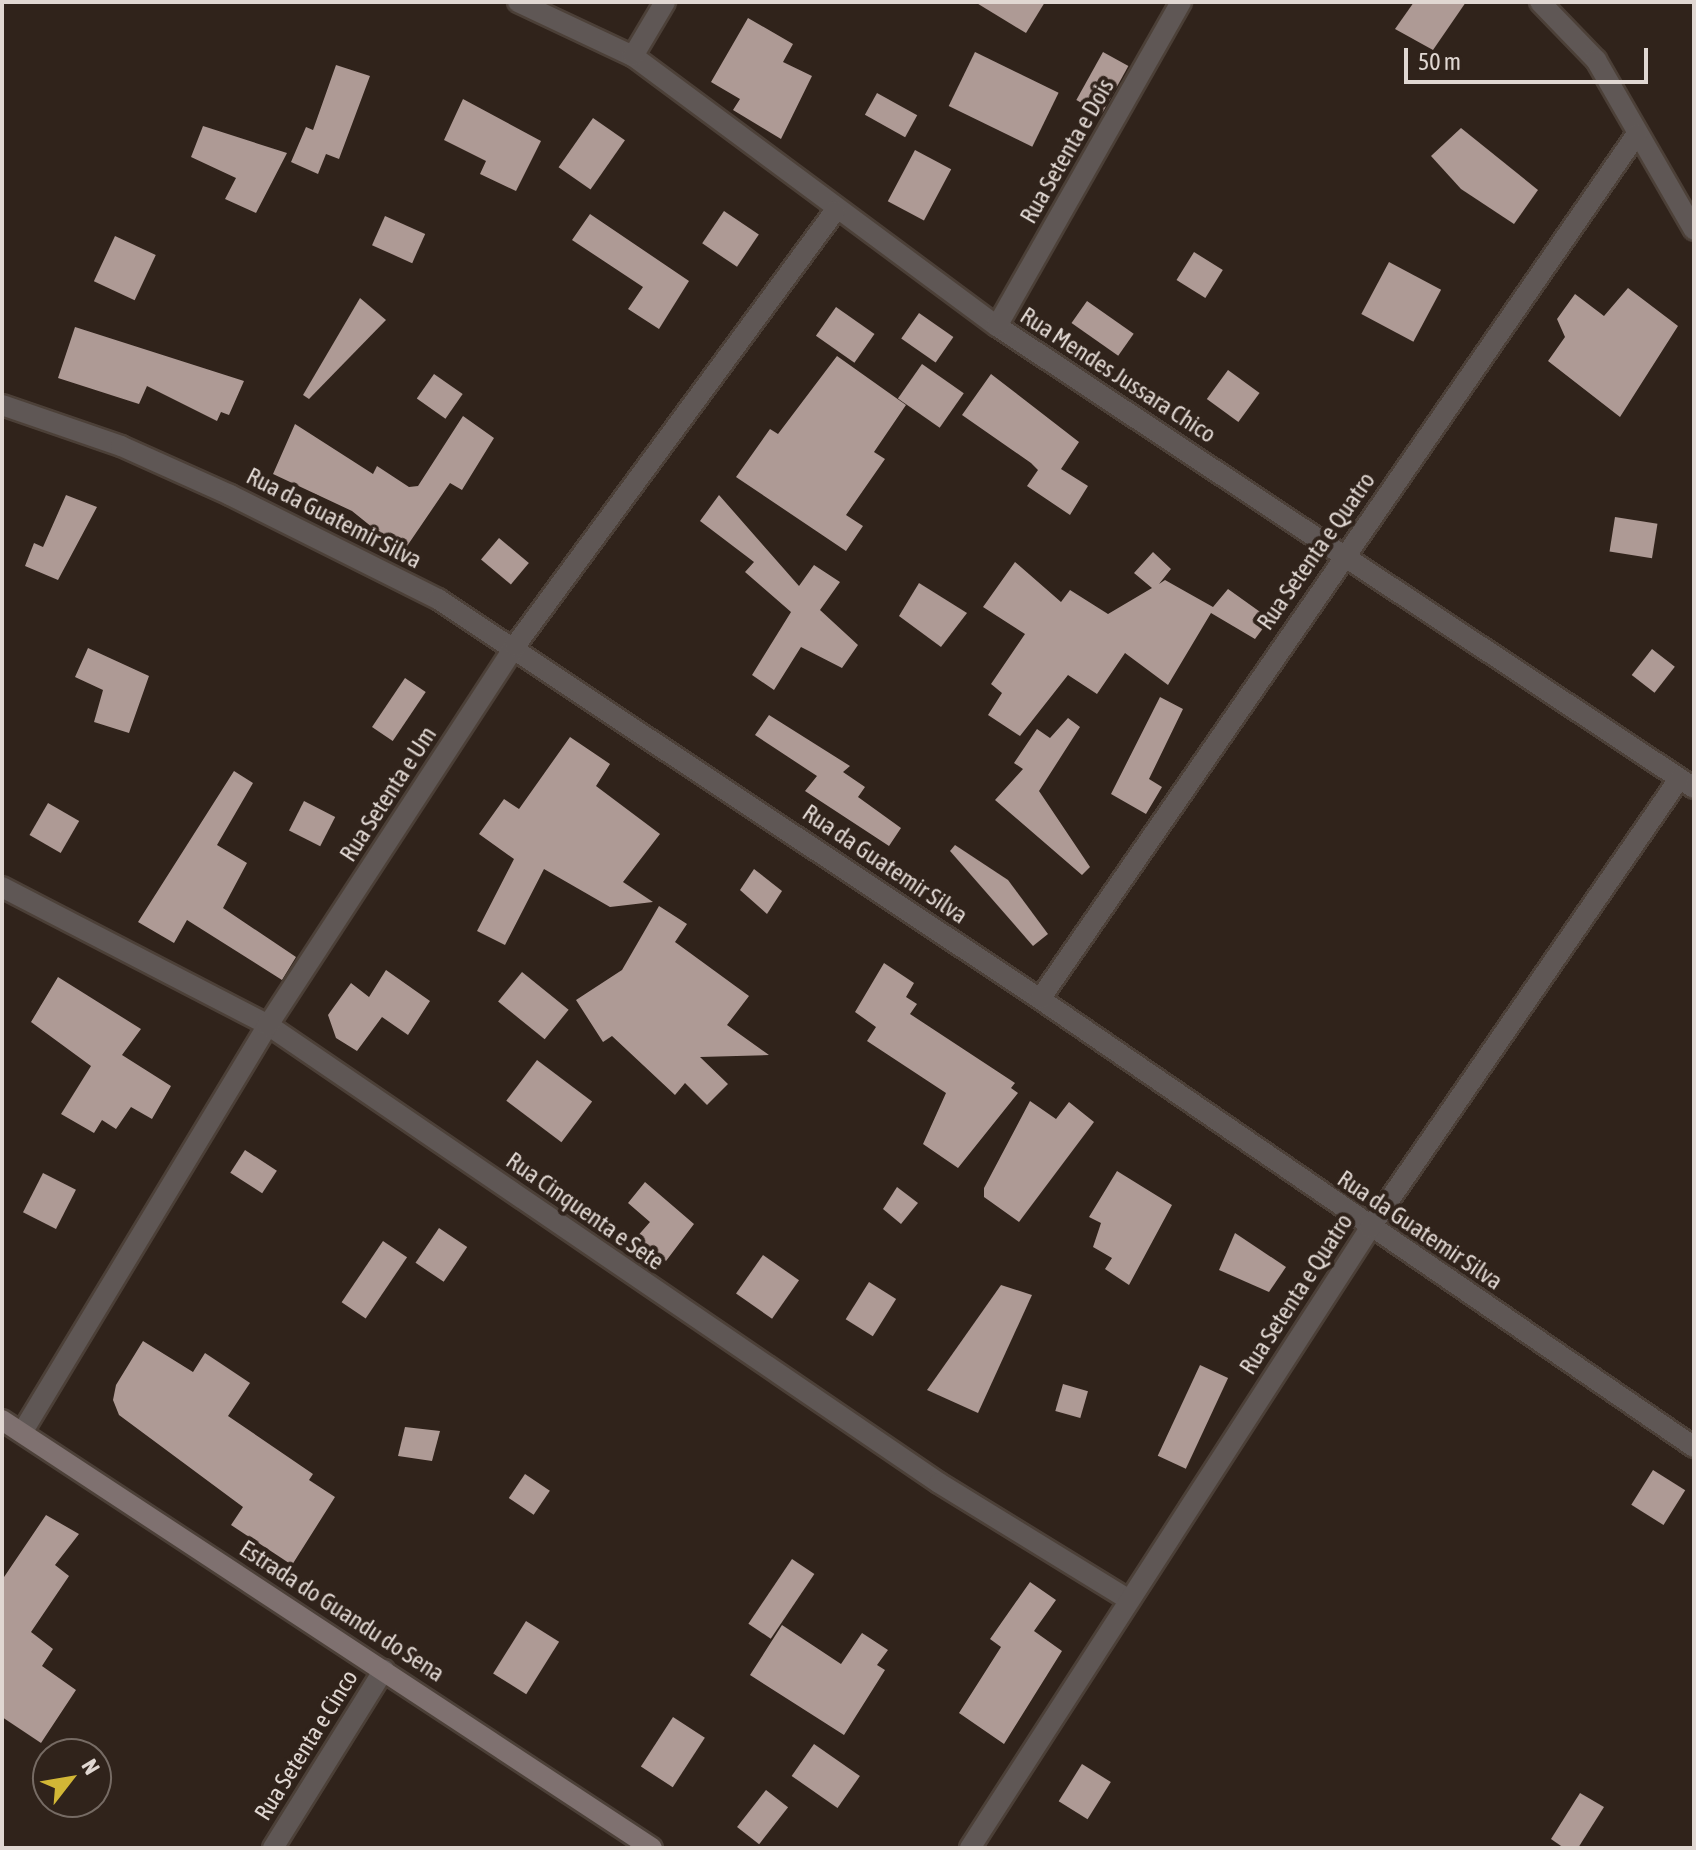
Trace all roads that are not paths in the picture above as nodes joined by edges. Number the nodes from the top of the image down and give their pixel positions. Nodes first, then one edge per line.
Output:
1 (518, 2) edge
2 (665, 2) edge
3 (1181, 2) edge
4 (1540, 2) edge
5 (633, 56) junction
6 (1637, 134) junction
7 (835, 211) junction
8 (1694, 230) edge
9 (997, 326) junction
10 (2, 405) edge
11 (1345, 554) junction
12 (515, 646) junction
13 (1687, 783) edge
14 (2, 887) edge
15 (1040, 999) junction
16 (268, 1025) junction
17 (1370, 1228) junction
18 (2, 1420) edge
19 (23, 1431) junction
20 (1694, 1447) edge
21 (1126, 1598) junction
22 (384, 1670) junction
23 (273, 1848) edge
24 (652, 1848) edge
25 (970, 1848) edge

1 - 5 street, Rua Mendes Jussara Chico
2 - 5 street
3 - 9 street, Rua Setenta e Dois
4 - 6 street
5 - 7 street, Rua Mendes Jussara Chico
6 - 8 street
6 - 11 street, Rua Setenta e Quatro
7 - 9 street, Rua Mendes Jussara Chico
7 - 12 street, Rua Setenta e Um
9 - 11 street, Rua Mendes Jussara Chico
10 - 12 street, Rua da Guatemir Silva
11 - 13 street, Rua Mendes Jussara Chico
11 - 15 street, Rua Setenta e Quatro
12 - 15 street, Rua da Guatemir Silva
12 - 16 street, Rua Setenta e Um
13 - 17 street, Rua Setenta e Quatro
14 - 16 street, Rua Cinquenta e Sete
15 - 17 street, Rua da Guatemir Silva
16 - 19 street, Rua Setenta e Um
16 - 21 street, Rua Cinquenta e Sete
17 - 20 street, Rua da Guatemir Silva
17 - 21 street, Rua Setenta e Quatro
18 - 19 main road, Estrada do Guandu do Sena
19 - 22 main road, Estrada do Guandu do Sena
21 - 25 street, Rua Setenta e Quatro
22 - 23 street, Rua Setenta e Cinco
22 - 24 main road, Estrada do Guandu do Sena

